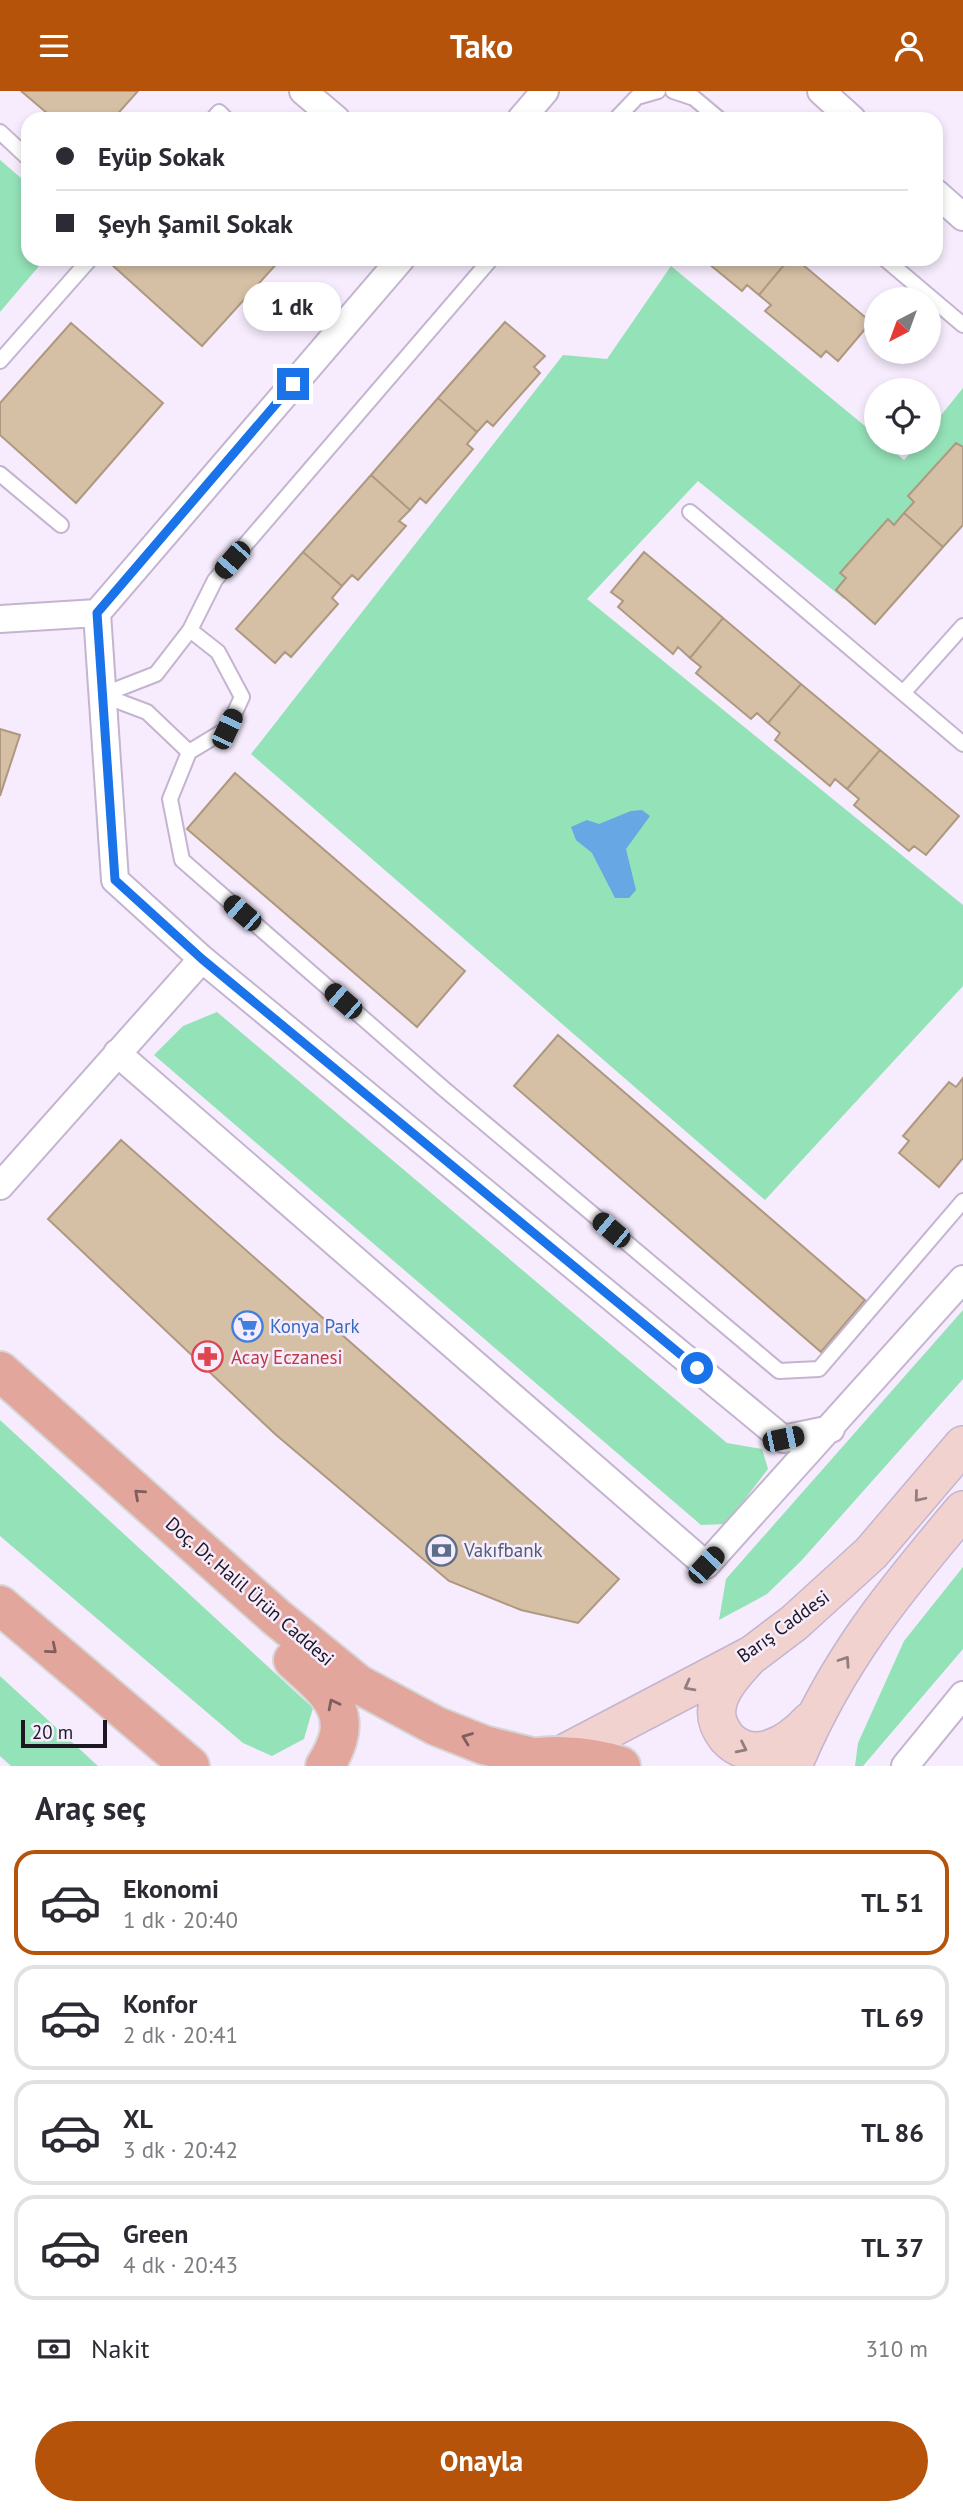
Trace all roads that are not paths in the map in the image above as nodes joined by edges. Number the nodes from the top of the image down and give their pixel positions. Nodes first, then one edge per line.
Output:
1 (303, 91) edge
2 (545, 91) edge
3 (658, 91) edge
4 (673, 91) edge
5 (821, 91) edge
6 (328, 112) edge
7 (527, 112) edge
8 (622, 112) edge
9 (711, 112) edge
10 (844, 112) edge
11 (0, 132) edge
12 (21, 152) edge
13 (943, 199) edge
14 (962, 215) edge
15 (84, 266) edge
16 (395, 266) edge
17 (485, 266) edge
18 (893, 266) edge
19 (963, 325) edge
20 (0, 361) edge
21 (0, 474) edge
22 (690, 512) dead end
23 (61, 525) dead end
24 (97, 613) junction
25 (0, 619) edge
26 (963, 627) edge
27 (190, 629) junction
28 (903, 693) junction
29 (102, 695) junction
30 (963, 744) edge
31 (189, 751) junction
32 (202, 959) junction
33 (117, 1053) junction
34 (0, 1187) edge
35 (963, 1202) edge
36 (963, 1279) edge
37 (0, 1371) edge
38 (831, 1429) junction
39 (963, 1445) edge
40 (963, 1510) edge
41 (226, 1572) junction
42 (1, 1607) edge
43 (752, 1654) junction
44 (963, 1695) edge
45 (818, 1712) junction
46 (176, 1753) edge
47 (547, 1756) junction
48 (218, 1766) edge
49 (324, 1766) edge
50 (495, 1766) edge
51 (621, 1766) edge
52 (793, 1766) edge
53 (905, 1766) edge

1 - 6 street
2 - 7 street
3 - 8 lane
4 - 9 lane
5 - 10 street
11 - 12 lane
13 - 14 street
15 - 20 lane
16 - 24 street
17 - 27 lane
18 - 19 lane
21 - 23 lane
22 - 28 lane
24 - 25 street
24 - 29 street
26 - 28 lane
27 - 29 lane
27 - 31 lane
28 - 30 lane
29 - 31 lane
29 - 32 street
31 - 35 lane
32 - 33 street
32 - 38 street
33 - 34 street
33 - 38 street
36 - 38 street
41 -> 37 main road, Doç. Dr. Halil Ürün Caddesi
39 -> 43 main road, Barış Caddesi
45 -> 40 main road
47 -> 41 main road, Doç. Dr. Halil Ürün Caddesi
49 -> 41 main road
42 -> 46 main road
43 -> 45 main road
43 -> 47 main road, Barış Caddesi
44 - 53 street
45 - 52 main road
46 - 48 main road
47 - 50 main road
47 - 51 main road, Doç. Dr. Halil Ürün Caddesi

